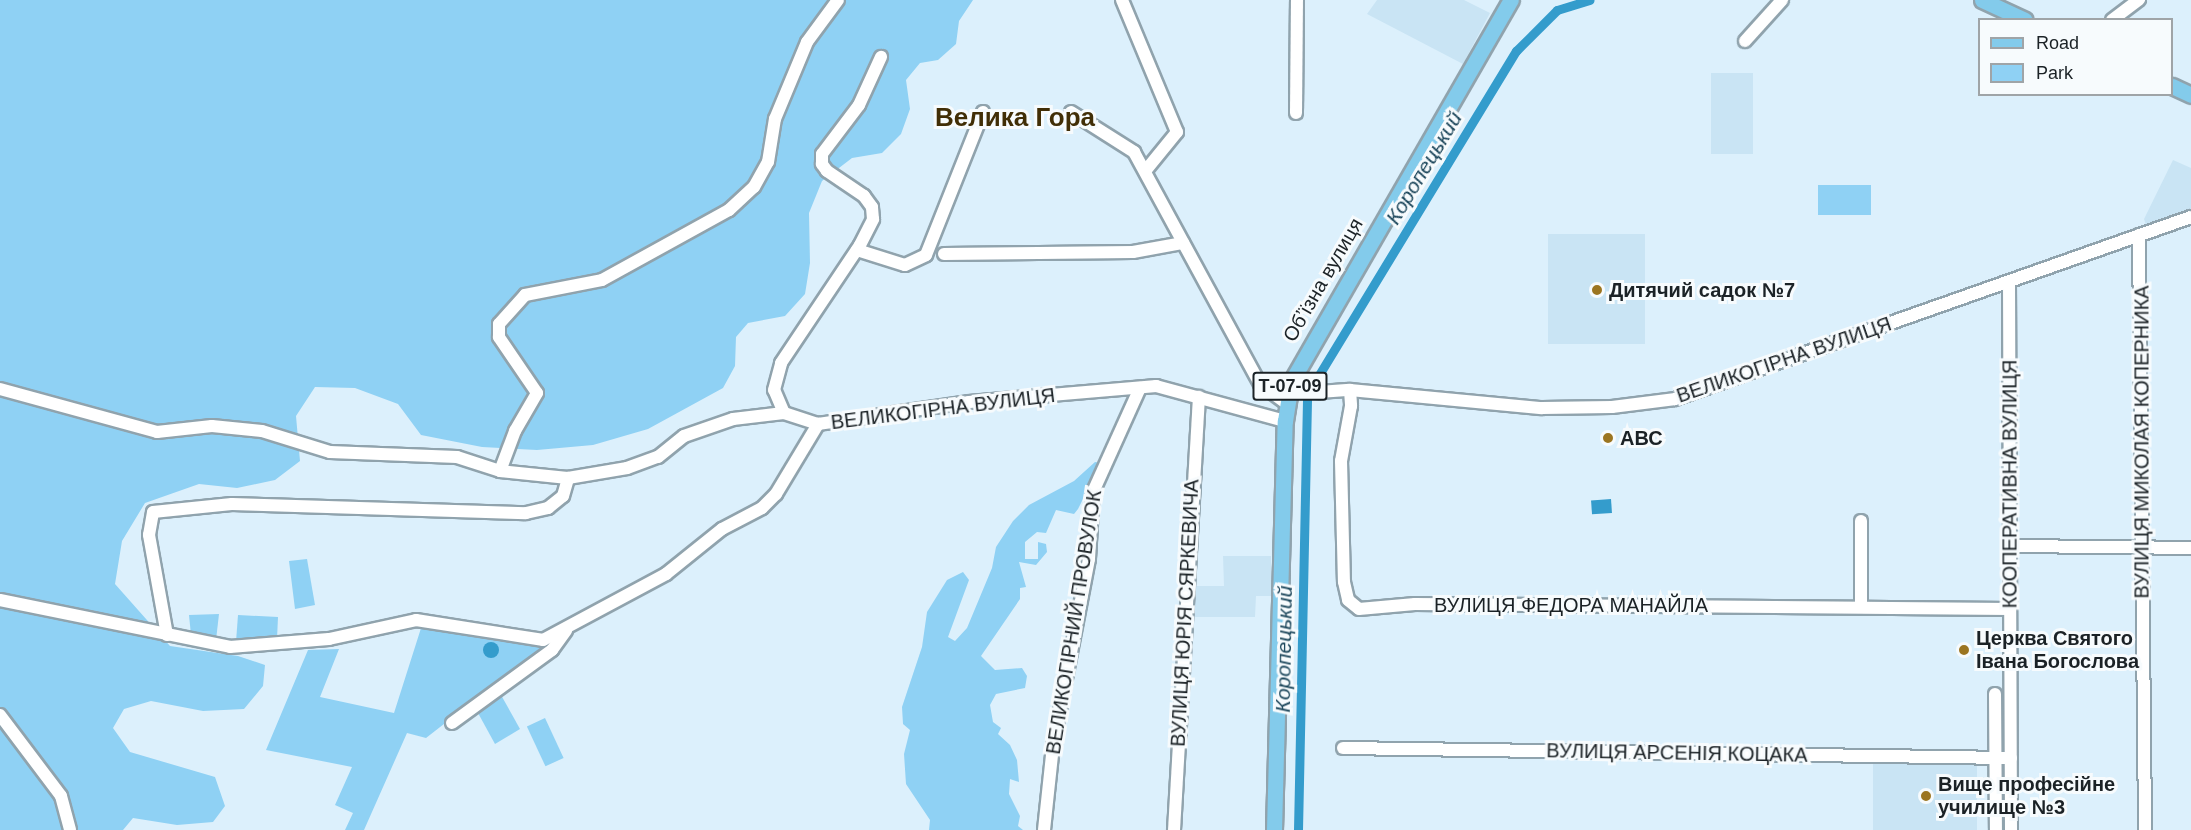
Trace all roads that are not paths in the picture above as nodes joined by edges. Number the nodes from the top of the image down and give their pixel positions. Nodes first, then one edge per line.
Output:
1 (838, 0) edge
2 (1122, 0) edge
3 (1297, 0) edge
4 (1511, 0) edge
5 (1782, 0) edge
6 (1982, 0) edge
7 (2139, 0) edge
8 (2021, 18) edge
9 (2115, 18) edge
10 (1745, 41) dead end
11 (881, 57) dead end
12 (2173, 86) edge
13 (2191, 95) edge
14 (983, 112) dead end
15 (1071, 112) dead end
16 (1296, 113) dead end
17 (1146, 170) junction
18 (2191, 217) edge
19 (2139, 235) junction
20 (1183, 243) junction
21 (857, 250) junction
22 (944, 254) dead end
23 (2009, 283) junction
24 (1291, 382) junction
25 (1140, 388) junction
26 (0, 389) edge
27 (1350, 390) junction
28 (1199, 397) junction
29 (1286, 403) junction
30 (784, 413) junction
31 (1285, 422) junction
32 (818, 424) junction
33 (500, 471) junction
34 (568, 478) junction
35 (1861, 521) dead end
36 (2010, 546) junction
37 (2143, 547) junction
38 (2191, 548) edge
39 (0, 600) edge
40 (1861, 607) junction
41 (2010, 609) junction
42 (569, 628) junction
43 (167, 635) junction
44 (1995, 694) dead end
45 (0, 715) edge
46 (452, 723) dead end
47 (1343, 748) dead end
48 (1996, 758) junction
49 (2011, 758) junction
50 (70, 830) edge
51 (1044, 830) edge
52 (1174, 830) edge
53 (1274, 830) edge
54 (1996, 830) edge
55 (2011, 830) edge
56 (2145, 830) edge

1 - 33 street
2 - 17 street
3 - 16 street
4 - 24 main road, Обʼїзна вулиця / Т-07-09
5 - 10 street
6 - 8 main road
7 - 9 street
11 - 21 street
12 - 13 main road
14 - 21 street
15 - 17 street
17 - 20 street
18 - 19 street, ВЕЛИКОГІРНА ВУЛИЦЯ
19 - 23 street, ВЕЛИКОГІРНА ВУЛИЦЯ
19 - 37 street, ВУЛИЦЯ МИКОЛАЯ КОПЕРНИКА
20 - 22 street
20 - 29 street
21 - 30 street
23 - 27 street, ВЕЛИКОГІРНА ВУЛИЦЯ
23 - 36 street, КООПЕРАТИВНА ВУЛИЦЯ
24 - 27 street, ВЕЛИКОГІРНА ВУЛИЦЯ
24 - 29 main road, Обʼїзна вулиця / Т-07-09
25 - 28 street, ВЕЛИКОГІРНА ВУЛИЦЯ
25 - 32 street, ВЕЛИКОГІРНА ВУЛИЦЯ
25 - 51 street, ВЕЛИКОГІРНИЙ ПРОВУЛОК
26 - 33 street
27 - 40 street, ВУЛИЦЯ ФЕДОРА МАНАЙЛА
28 - 31 street, ВЕЛИКОГІРНА ВУЛИЦЯ
28 - 52 street, ВУЛИЦЯ ЮРІЯ СЯРКЕВИЧА
29 - 31 main road, Обʼїзна вулиця / Т-07-09
30 - 32 street
30 - 34 street
31 - 53 main road, Обʼїзна вулиця / Т-07-09
32 - 42 street, ВЕЛИКОГІРНА ВУЛИЦЯ
33 - 34 street
34 - 43 street
35 - 40 street
36 - 37 street
36 - 41 street, КООПЕРАТИВНА ВУЛИЦЯ
37 - 38 street
37 - 56 street, ВУЛИЦЯ МИКОЛАЯ КОПЕРНИКА
39 - 43 street, ВЕЛИКОГІРНА ВУЛИЦЯ
40 - 41 street, ВУЛИЦЯ ФЕДОРА МАНАЙЛА
41 - 49 street, КООПЕРАТИВНА ВУЛИЦЯ
42 - 43 street, ВЕЛИКОГІРНА ВУЛИЦЯ
42 - 46 street
44 - 48 street
45 - 50 street
47 - 48 street, ВУЛИЦЯ АРСЕНІЯ КОЦАКА
48 - 49 street, ВУЛИЦЯ АРСЕНІЯ КОЦАКА
48 - 54 street
49 - 55 street, КООПЕРАТИВНА ВУЛИЦЯ

